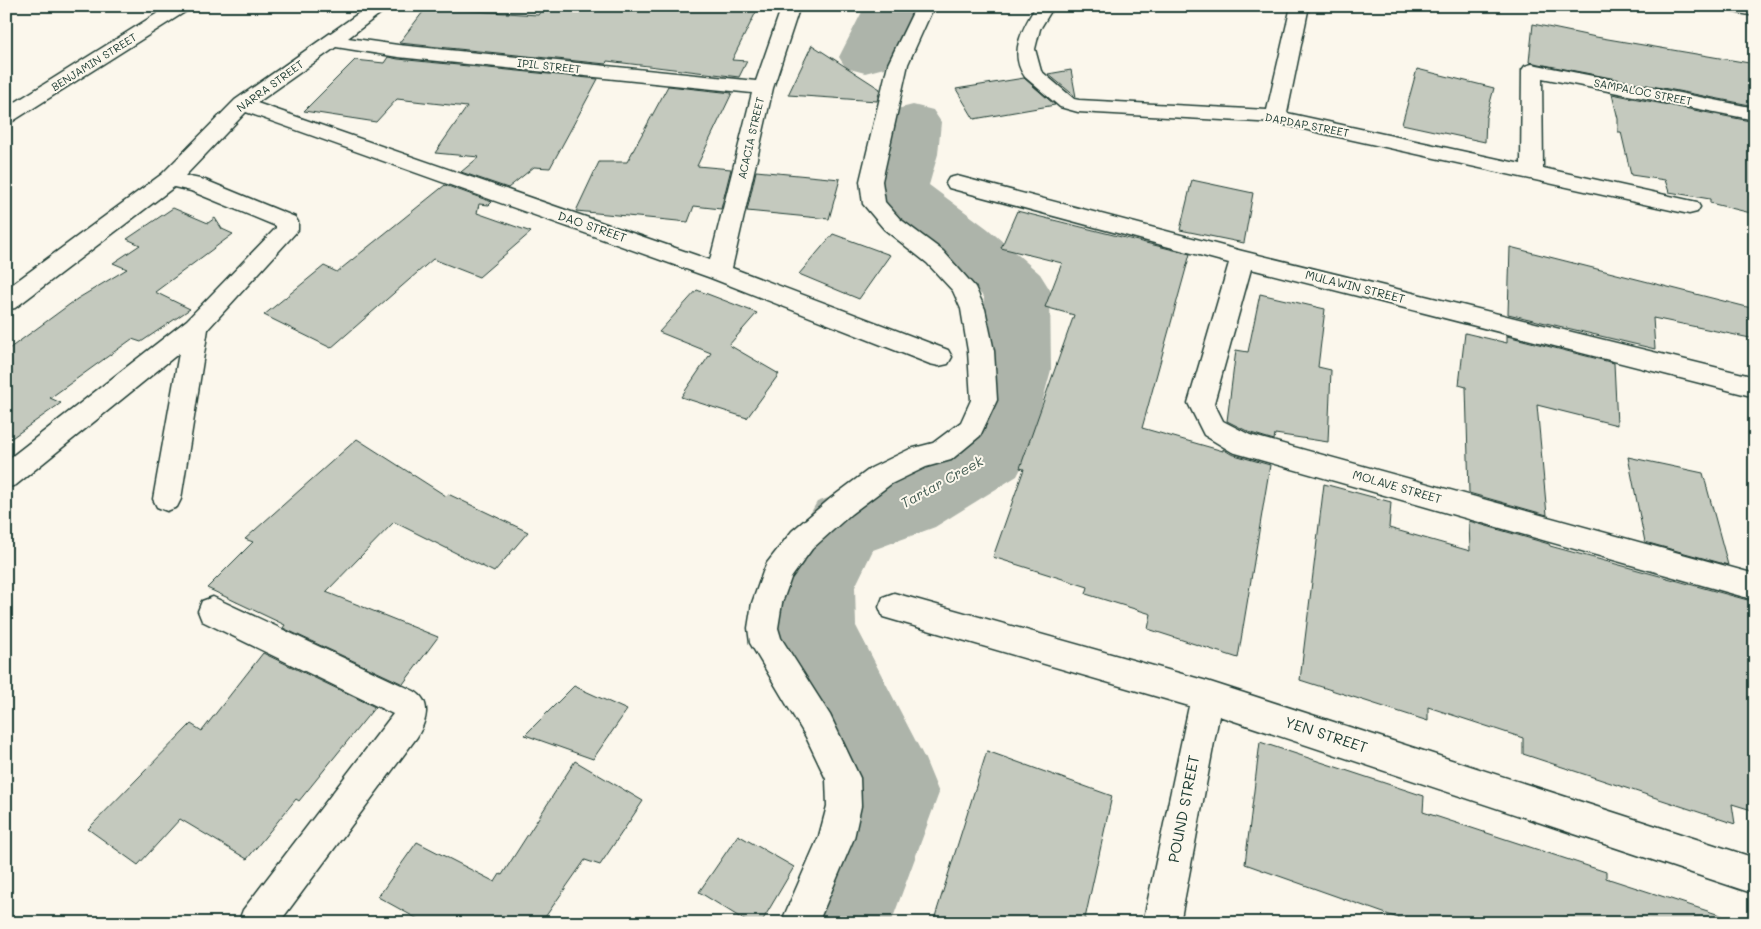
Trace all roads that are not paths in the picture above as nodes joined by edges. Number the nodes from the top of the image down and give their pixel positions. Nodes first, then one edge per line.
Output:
1 (182, 6) edge
2 (381, 6) edge
3 (791, 6) edge
4 (925, 6) edge
5 (1044, 6) edge
6 (1300, 6) edge
7 (1729, 6) edge
8 (1755, 11) edge
9 (335, 41) junction
10 (763, 88) junction
11 (242, 104) junction
12 (1755, 114) edge
13 (6, 117) edge
14 (1276, 117) junction
15 (1532, 173) junction
16 (170, 179) junction
17 (957, 183) dead end
18 (1689, 207) dead end
19 (1242, 259) junction
20 (720, 272) junction
21 (6, 302) edge
22 (196, 326) junction
23 (939, 357) dead end
24 (1755, 387) edge
25 (6, 477) edge
26 (167, 499) dead end
27 (1755, 587) edge
28 (894, 607) dead end
29 (213, 611) dead end
30 (1207, 696) junction
31 (1755, 876) edge
32 (256, 923) edge
33 (799, 923) edge
34 (1161, 923) edge

1 - 13 street, BENJAMIN STREET
2 - 9 street, NARRA STREET
3 - 10 street, ACACIA STREET
4 - 33 street
5 - 14 street, DAPDAP STREET
6 - 14 street
7 - 8 street
9 - 10 street, IPIL STREET
9 - 11 street, NARRA STREET
10 - 20 street, ACACIA STREET
11 - 16 street, NARRA STREET
11 - 20 street, DAO STREET
12 - 15 street, SAMPALOC STREET
14 - 15 street, DAPDAP STREET
15 - 18 street, DAPDAP STREET
16 - 21 street, NARRA STREET
16 - 22 street
17 - 19 street, MULAWIN STREET
19 - 24 street, MULAWIN STREET
19 - 27 street, MOLAVE STREET
20 - 23 street, DAO STREET
22 - 25 street
22 - 26 street
28 - 30 street, YEN STREET
29 - 32 street
30 - 31 street, YEN STREET
30 - 34 street, POUND STREET

